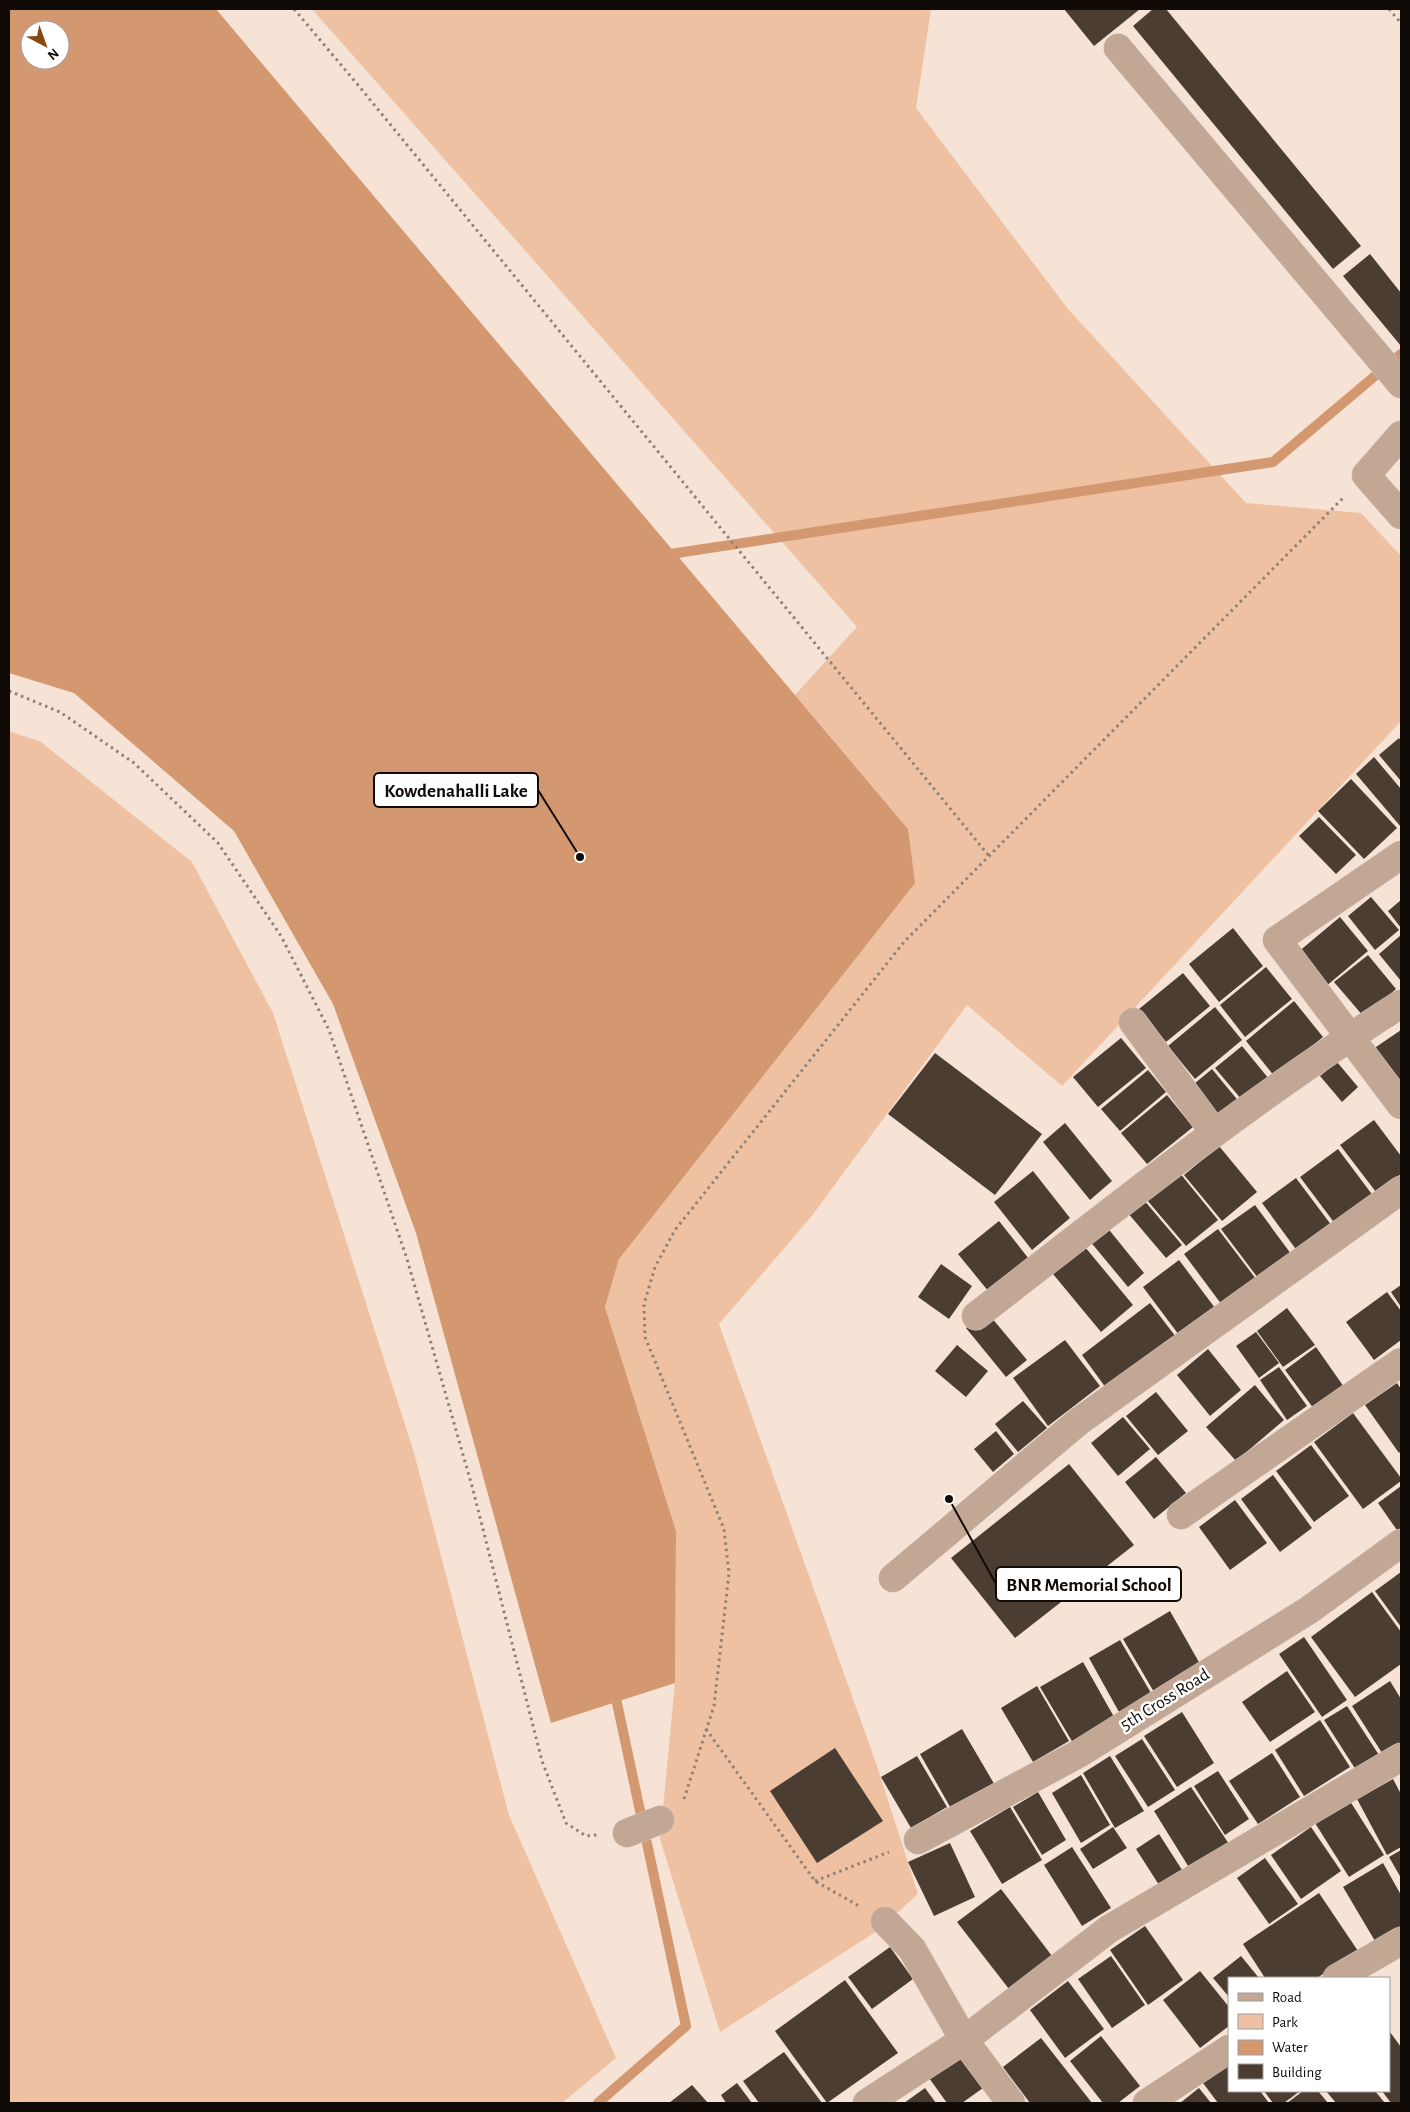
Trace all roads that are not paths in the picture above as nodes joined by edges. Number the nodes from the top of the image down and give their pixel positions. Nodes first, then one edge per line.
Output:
1 (1118, 48) dead end
2 (1401, 384) edge
3 (1401, 435) edge
4 (1401, 515) edge
5 (1401, 855) edge
6 (1401, 1004) edge
7 (1133, 1022) dead end
8 (1350, 1036) junction
9 (1401, 1105) edge
10 (1214, 1132) junction
11 (1401, 1190) edge
12 (976, 1316) dead end
13 (1401, 1362) edge
14 (1181, 1515) dead end
15 (1401, 1543) edge
16 (893, 1578) dead end
17 (1401, 1757) edge
18 (660, 1820) road end
19 (627, 1833) road end
20 (918, 1840) road end
21 (886, 1921) road end
22 (1401, 1941) edge
23 (1339, 1977) edge
24 (964, 2040) junction
25 (1228, 2050) edge
26 (868, 2103) edge
27 (1012, 2103) edge
28 (1147, 2103) edge

1 - 2 street
3 - 4 street
5 - 8 street
6 - 8 street
7 - 10 street
8 - 9 street
8 - 10 street
10 - 12 street
11 - 16 street
13 - 14 street
15 - 20 street, 5th Cross Road
17 - 24 street
18 - 19 street
21 - 24 street
22 - 23 street
24 - 26 street
24 - 27 street
25 - 28 street

